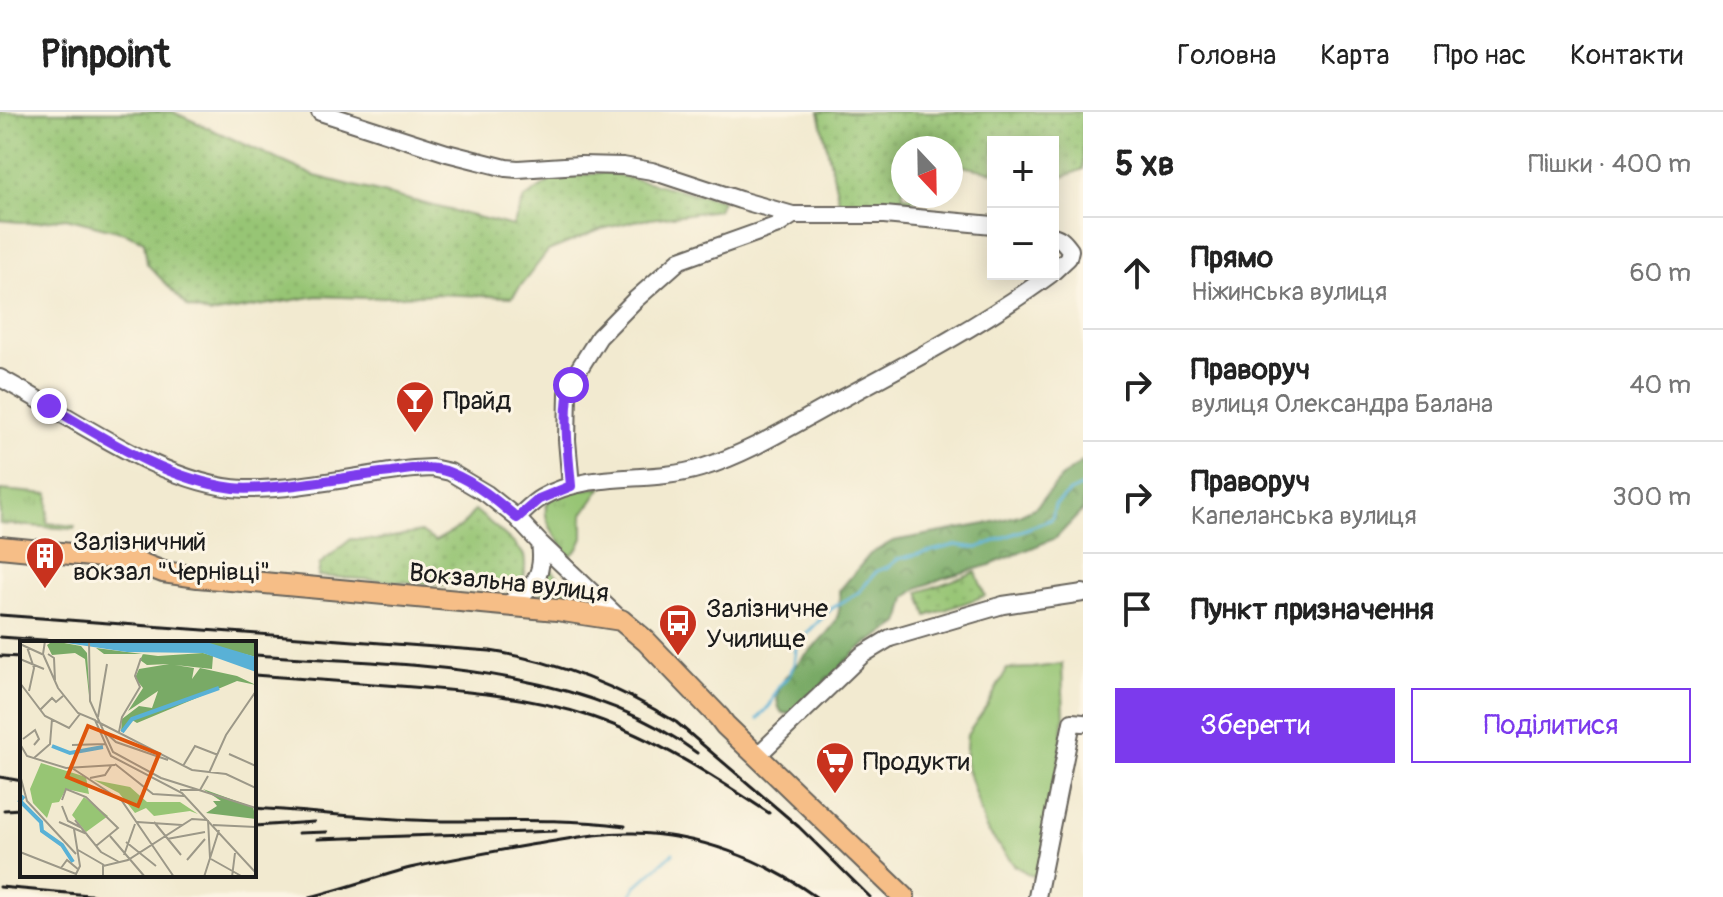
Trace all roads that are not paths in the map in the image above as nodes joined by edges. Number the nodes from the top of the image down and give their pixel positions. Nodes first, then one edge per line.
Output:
1 (320, 112) edge
2 (793, 215) junction
3 (987, 224) edge
4 (1076, 248) edge
5 (1059, 266) edge
6 (1042, 280) edge
7 (0, 378) edge
8 (571, 486) junction
9 (517, 518) junction
10 (540, 543) junction
11 (0, 547) edge
12 (531, 588) junction
13 (1083, 593) edge
14 (505, 605) junction
15 (544, 609) junction
16 (621, 620) junction
17 (1083, 723) edge
18 (757, 756) junction
19 (904, 897) edge
20 (1037, 897) edge

1 - 2 street
2 - 3 street
2 - 8 street
4 - 5 street
6 - 8 street
7 - 9 street
8 - 9 street
9 - 10 street
10 - 12 street
10 - 16 street
11 - 14 main road, Вокзальна вулиця
12 - 14 street
12 - 15 street
13 - 18 street
14 - 15 main road, Вокзальна вулиця
15 - 16 main road, Вокзальна вулиця
16 - 18 main road, Вокзальна вулиця
17 - 20 street
18 - 19 main road, Вокзальна вулиця

